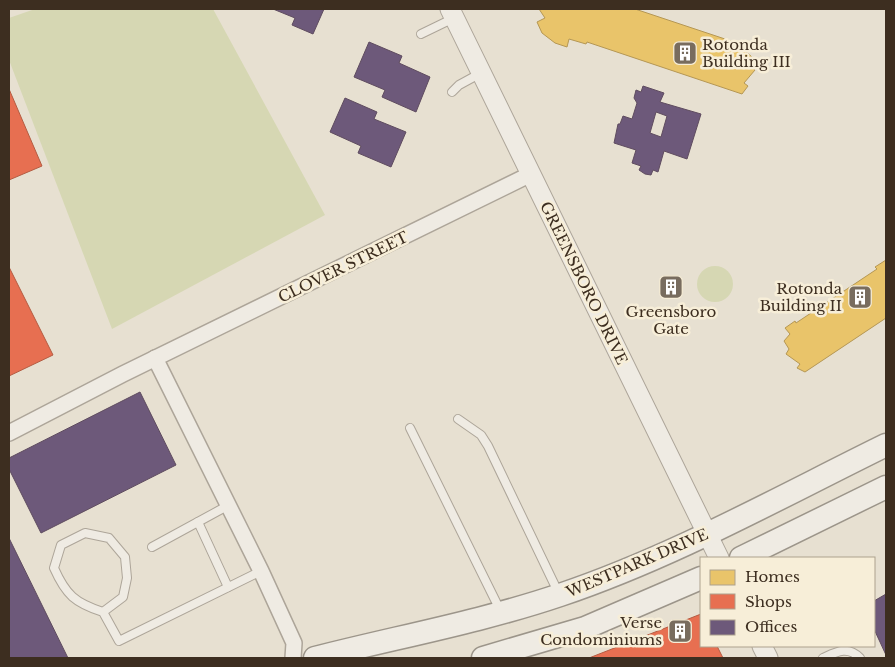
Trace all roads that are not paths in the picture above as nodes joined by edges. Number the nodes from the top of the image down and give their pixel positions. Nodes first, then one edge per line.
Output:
1 (452, 13) edge
2 (421, 34) dead end
3 (481, 73) junction
4 (452, 92) dead end
5 (531, 174) junction
6 (155, 358) junction
7 (458, 419) dead end
8 (410, 428) dead end
9 (9, 433) edge
10 (886, 445) edge
11 (886, 486) edge
12 (229, 505) junction
13 (198, 522) junction
14 (706, 534) junction
15 (152, 547) dead end
16 (718, 557) edge
17 (743, 557) edge
18 (261, 571) junction
19 (700, 578) edge
20 (228, 587) junction
21 (560, 596) junction
22 (104, 612) junction
23 (501, 612) junction
24 (527, 653) edge
25 (293, 658) edge
26 (315, 658) edge
27 (483, 658) edge
28 (823, 658) edge
29 (860, 658) edge

1 - 2 lane
1 - 3 street, GREENSBORO DRIVE
3 - 4 lane
3 - 5 street, GREENSBORO DRIVE
5 - 6 street, CLOVER STREET
5 - 14 street, GREENSBORO DRIVE
6 - 9 street, CLOVER STREET
6 - 12 street
7 - 21 lane
8 - 23 lane
10 - 14 main road, WESTPARK DRIVE
11 - 17 main road
12 - 13 lane
12 - 18 street
13 - 15 lane
13 - 20 lane
14 - 16 street, GREENSBORO DRIVE
14 - 21 main road, WESTPARK DRIVE
18 - 20 lane
18 - 25 street
19 - 24 main road
20 - 22 lane
21 - 23 main road, WESTPARK DRIVE
22 - 22 lane
23 - 26 main road, WESTPARK DRIVE
24 - 27 main road
28 - 29 lane

